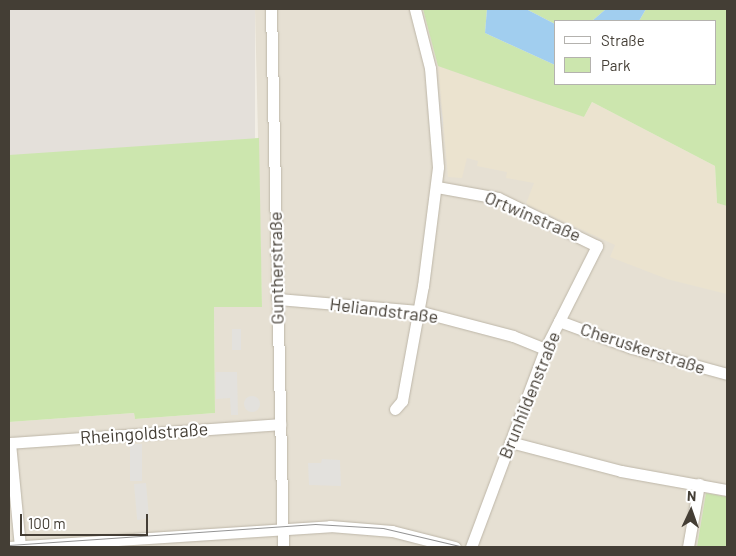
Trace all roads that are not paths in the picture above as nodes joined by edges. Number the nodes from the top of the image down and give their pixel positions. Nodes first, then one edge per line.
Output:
1 (271, 9) edge
2 (416, 9) edge
3 (437, 187) junction
4 (596, 246) joint
5 (278, 299) junction
6 (418, 311) junction
7 (559, 321) junction
8 (546, 349) junction
9 (727, 374) edge
10 (395, 410) dead end
11 (280, 424) junction
12 (510, 442) junction
13 (9, 443) edge
14 (699, 484) junction
15 (727, 490) edge
16 (283, 528) junction
17 (144, 543) edge
18 (16, 547) edge
19 (283, 547) edge
20 (455, 547) edge
21 (471, 547) edge
22 (688, 547) edge

1 - 5 street, Guntherstraße
2 - 3 street
3 - 4 street, Ortwinstraße
3 - 6 street
4 - 7 street, Brunhildenstraße
5 - 6 street, Heliandstraße
5 - 11 street, Guntherstraße
6 - 8 street, Heliandstraße
6 - 10 street
7 - 8 street, Brunhildenstraße
7 - 9 street, Cheruskerstraße
8 - 12 street, Brunhildenstraße
11 - 13 street, Rheingoldstraße
11 - 16 street, Guntherstraße
12 - 14 street
12 - 21 street, Brunhildenstraße
13 - 18 street
14 - 15 street
14 - 22 street
16 - 17 street
16 - 19 street, Guntherstraße
16 - 20 street
17 - 18 street

